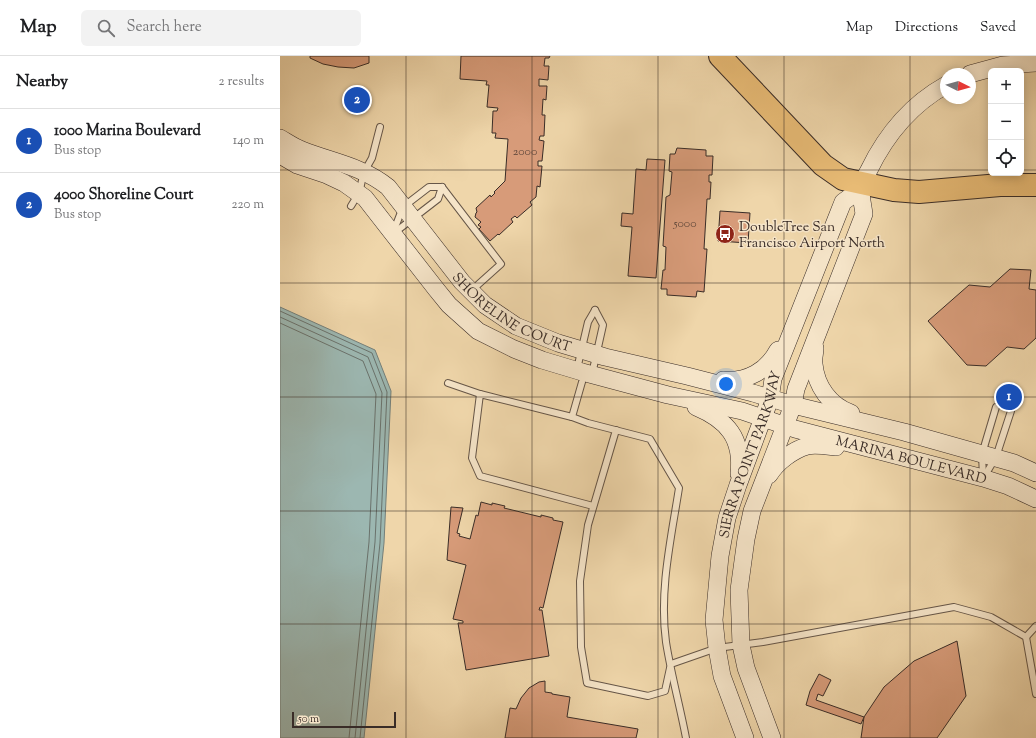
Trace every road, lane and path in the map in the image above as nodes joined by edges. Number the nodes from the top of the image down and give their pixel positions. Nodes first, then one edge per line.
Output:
1 (720, 56) edge
2 (1036, 63) edge
3 (976, 72) edge
4 (940, 89) edge
5 (380, 127) dead end
6 (280, 138) edge
7 (280, 155) edge
8 (364, 172) junction
9 (1036, 185) edge
10 (862, 186) junction
11 (442, 187) junction
12 (355, 200) junction
13 (408, 213) junction
14 (393, 234) junction
15 (809, 287) junction
16 (471, 291) junction
17 (817, 336) junction
18 (581, 350) junction
19 (597, 355) junction
20 (583, 376) junction
21 (687, 376) junction
22 (448, 383) dead end
23 (480, 394) junction
24 (668, 395) junction
25 (770, 399) junction
26 (793, 405) junction
27 (996, 407) dead end
28 (1010, 411) dead end
29 (763, 417) junction
30 (572, 418) junction
31 (784, 425) junction
32 (616, 430) junction
33 (904, 432) junction
34 (873, 450) junction
35 (989, 455) junction
36 (1036, 473) edge
37 (983, 478) junction
38 (738, 484) junction
39 (1036, 499) edge
40 (593, 506) junction
41 (752, 511) junction
42 (1036, 626) edge
43 (1026, 637) junction
44 (741, 645) junction
45 (717, 648) junction
46 (671, 664) junction
47 (1036, 694) edge
48 (686, 738) edge
49 (745, 738) edge
50 (772, 738) edge

1 - 10 highway
2 - 3 street
4 - 10 street, SIERRA POINT PARKWAY
5 - 8 lane
6 - 8 street, SHORELINE COURT
7 - 12 street, SHORELINE COURT
8 - 12 lane
8 - 13 street, SHORELINE COURT
9 - 10 highway
10 - 15 street, SIERRA POINT PARKWAY
10 - 17 street, SIERRA POINT PARKWAY
11 - 13 lane
11 - 13 lane
11 - 16 lane
12 - 14 street, SHORELINE COURT
13 - 14 lane
13 - 14 lane
13 - 16 street, SHORELINE COURT
14 - 20 street, SHORELINE COURT
15 - 21 street
15 - 25 street, SIERRA POINT PARKWAY
16 - 18 street, SHORELINE COURT
17 - 26 street, SIERRA POINT PARKWAY
17 - 33 street
18 - 19 street, SHORELINE COURT
18 - 19 lane
18 - 20 lane
19 - 20 lane
19 - 21 street, SHORELINE COURT
20 - 24 street, SHORELINE COURT
20 - 30 lane
21 - 25 street, SHORELINE COURT
22 - 23 lane
23 - 30 lane
23 - 40 lane
24 - 29 street, SHORELINE COURT
24 - 38 street
25 - 26 street, SHORELINE COURT
25 - 29 street, SIERRA POINT PARKWAY
26 - 31 street, SIERRA POINT PARKWAY
26 - 33 street, MARINA BOULEVARD
27 - 35 lane
28 - 35 lane
29 - 31 street, SHORELINE COURT
29 - 38 street, SIERRA POINT PARKWAY
30 - 32 lane
31 - 34 street, MARINA BOULEVARD
31 - 41 street, SIERRA POINT PARKWAY
32 - 40 lane
32 - 46 lane
33 - 35 street, MARINA BOULEVARD
34 - 37 street, MARINA BOULEVARD
34 - 41 street
35 - 36 street, MARINA BOULEVARD
35 - 37 lane
35 - 37 lane
37 - 39 street, MARINA BOULEVARD
38 - 45 street, SIERRA POINT PARKWAY
40 - 46 lane
41 - 44 street, SIERRA POINT PARKWAY
42 - 43 lane
43 - 44 lane
43 - 47 lane
44 - 45 lane
44 - 50 street, SIERRA POINT PARKWAY
45 - 46 lane
45 - 49 street, SIERRA POINT PARKWAY
46 - 48 lane

